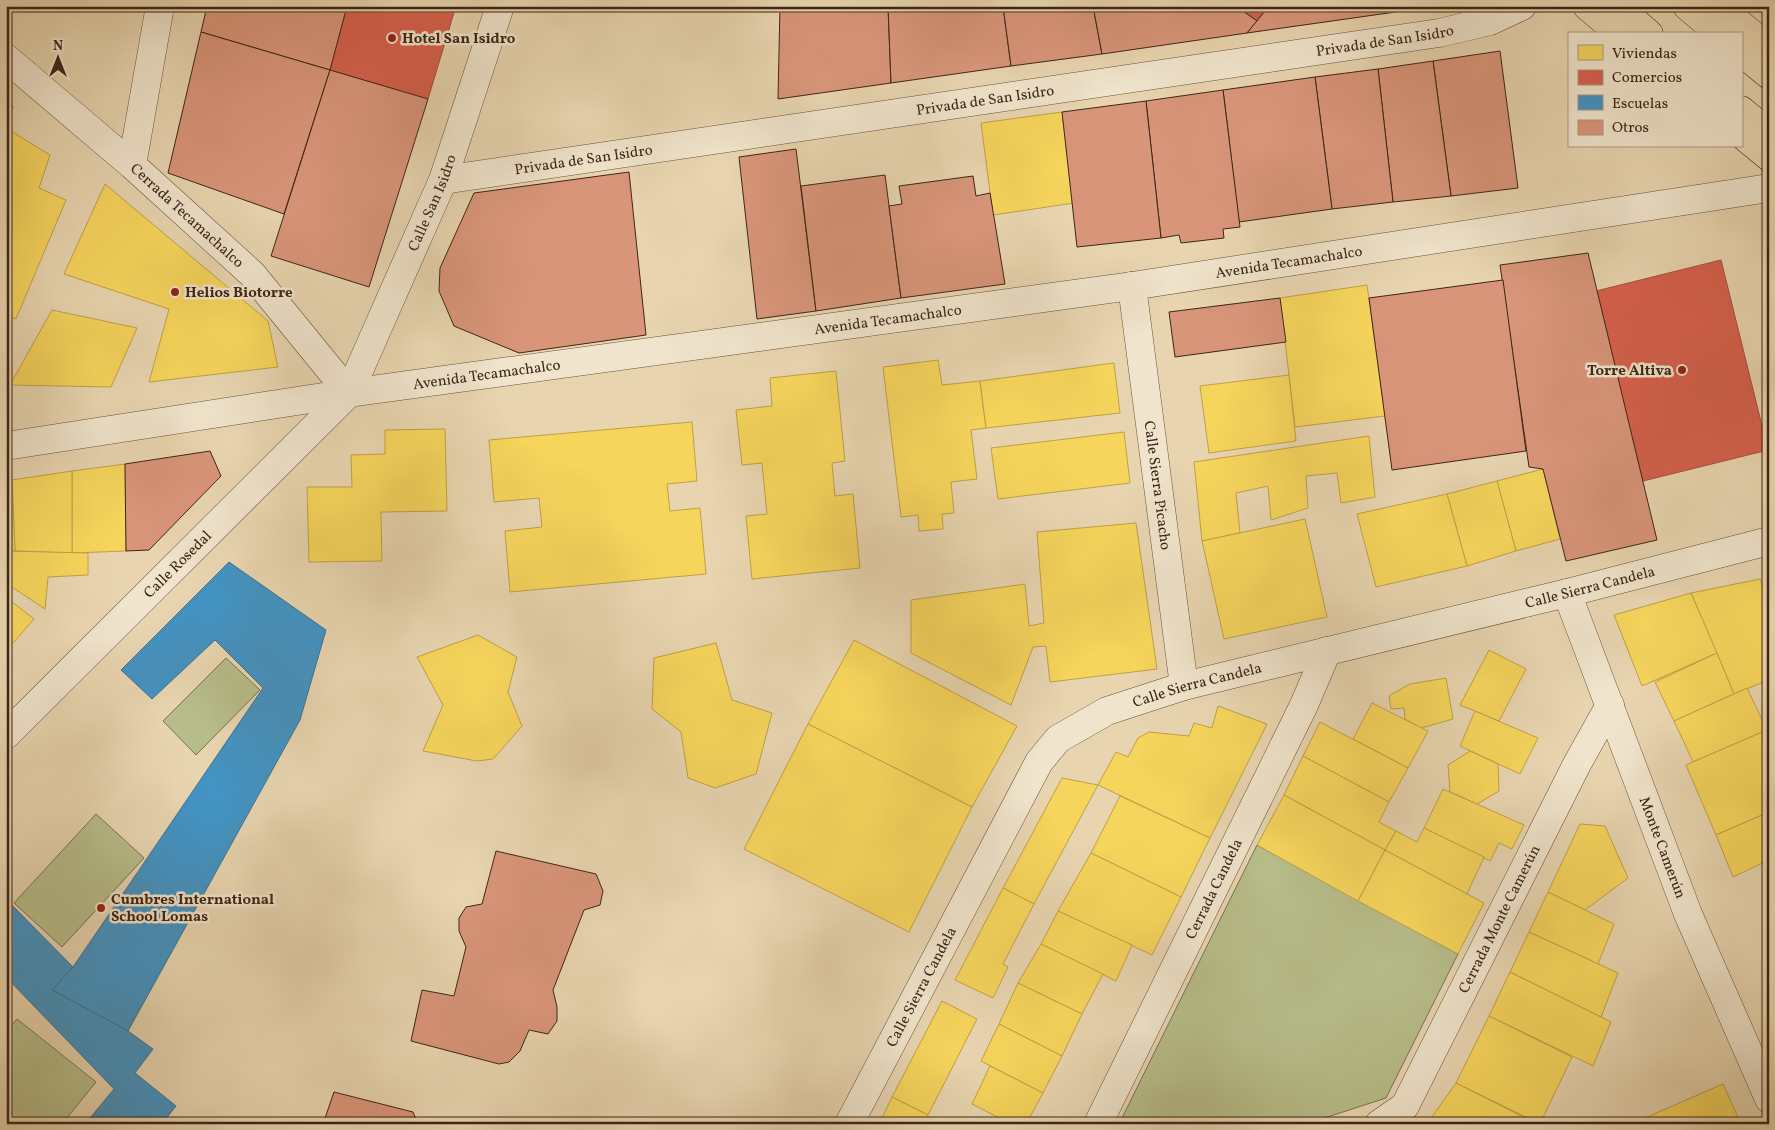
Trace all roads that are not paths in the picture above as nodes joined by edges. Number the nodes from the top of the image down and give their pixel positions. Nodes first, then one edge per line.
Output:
1 (160, 6) edge
2 (500, 6) edge
3 (1522, 6) edge
4 (1587, 6) edge
5 (1617, 6) edge
6 (1687, 6) edge
7 (1718, 6) edge
8 (1618, 32) edge
9 (1648, 32) edge
10 (1718, 32) edge
11 (1769, 48) edge
12 (1742, 53) edge
13 (6, 58) edge
14 (1769, 75) edge
15 (1742, 111) edge
16 (1769, 133) edge
17 (1742, 135) edge
18 (1769, 157) edge
19 (132, 164) junction
20 (443, 180) junction
21 (1769, 188) edge
22 (1132, 286) junction
23 (349, 393) junction
24 (6, 446) edge
25 (1769, 541) edge
26 (1567, 593) junction
27 (1327, 651) junction
28 (1184, 686) junction
29 (1610, 705) junction
30 (6, 735) edge
31 (1769, 1099) edge
32 (849, 1124) edge
33 (1098, 1124) edge
34 (1380, 1124) edge

1 - 19 street
2 - 20 street, Calle San Isidro
3 - 20 street, Privada de San Isidro
4 - 8 highway
5 - 9 highway
6 - 10 highway
7 - 11 highway
12 - 14 highway
13 - 19 street, Cerrada Tecamachalco
15 - 16 highway
17 - 18 highway
19 - 23 street, Cerrada Tecamachalco
20 - 23 street, Calle San Isidro
21 - 22 street, Avenida Tecamachalco
22 - 23 street, Avenida Tecamachalco
22 - 28 street, Calle Sierra Picacho
23 - 24 street, Avenida Tecamachalco
23 - 30 street, Calle Rosedal
25 - 26 street, Calle Sierra Candela
26 - 27 street, Calle Sierra Candela
26 - 29 street, Monte Camerún
27 - 28 street, Calle Sierra Candela
27 - 33 street, Cerrada Candela
28 - 32 street, Calle Sierra Candela
29 - 31 street, Monte Camerún
29 - 34 street, Cerrada Monte Camerún

